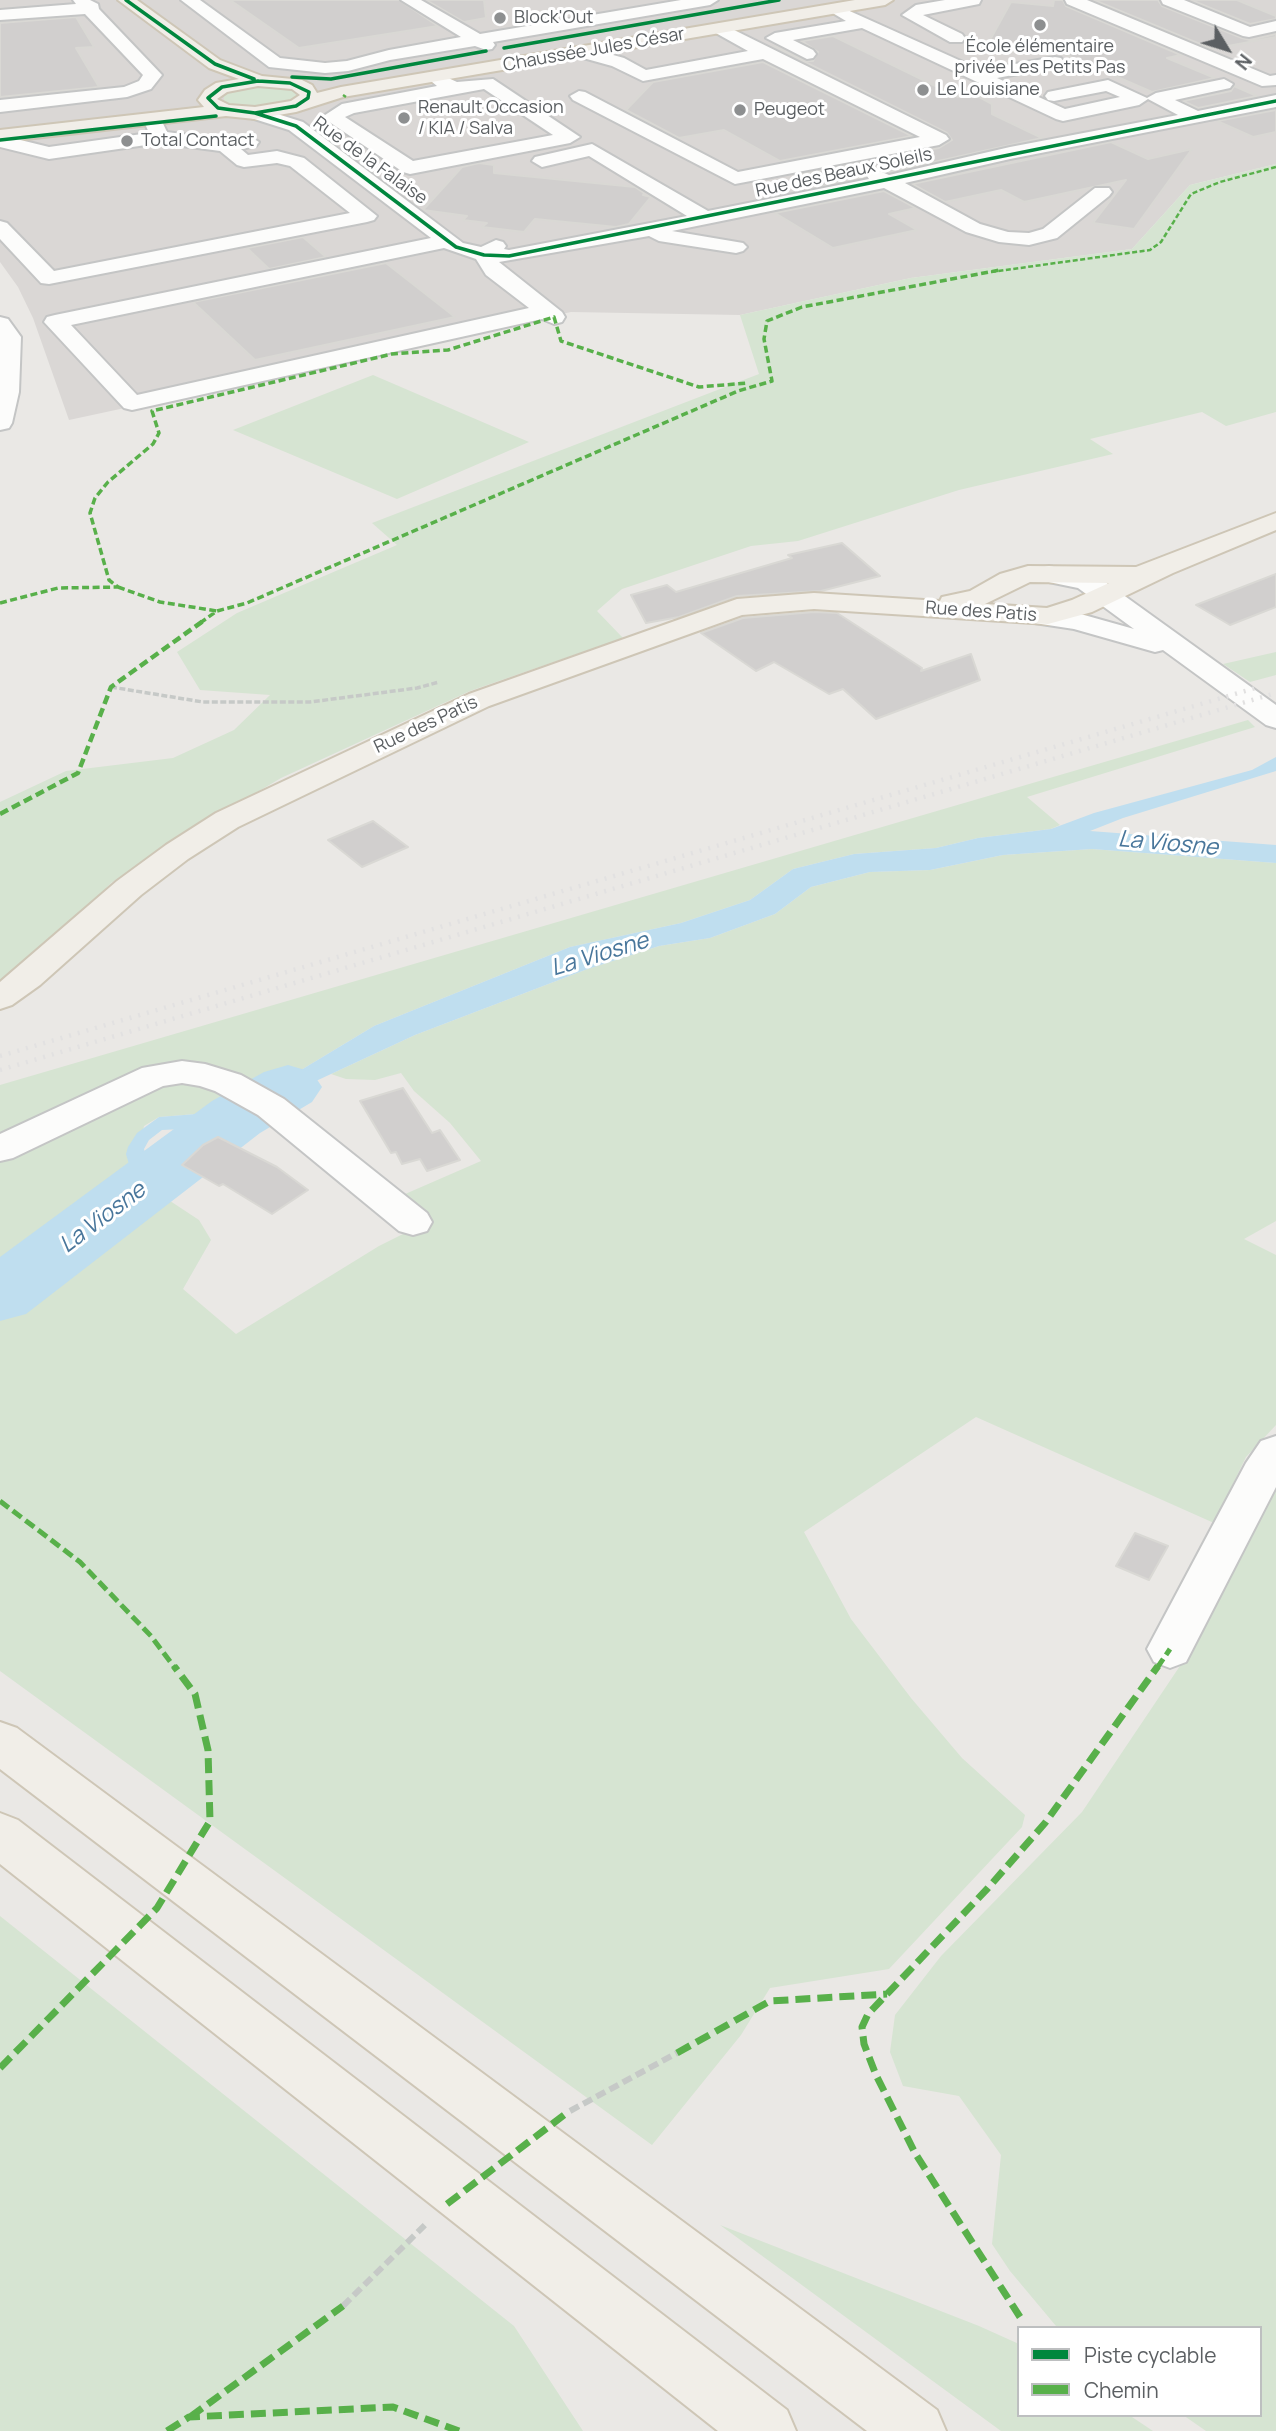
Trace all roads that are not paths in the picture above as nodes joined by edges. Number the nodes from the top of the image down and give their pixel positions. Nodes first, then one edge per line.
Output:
1 (125, 0) edge
2 (189, 0) edge
3 (409, 0) edge
4 (709, 0) edge
5 (973, 0) edge
6 (1073, 0) edge
7 (1169, 0) edge
8 (880, 1) edge
9 (825, 3) edge
10 (86, 4) edge
11 (1153, 10) dead end
12 (915, 12) junction
13 (0, 15) edge
14 (862, 23) junction
15 (1276, 26) edge
16 (720, 28) junction
17 (476, 39) junction
18 (960, 40) dead end
19 (1251, 50) dead end
20 (582, 52) junction
21 (765, 53) junction
22 (503, 55) junction
23 (1055, 62) dead end
24 (215, 64) junction
25 (1080, 73) dead end
26 (978, 76) junction
27 (435, 77) junction
28 (1276, 80) edge
29 (258, 81) junction
30 (1224, 84) dead end
31 (1001, 87) junction
32 (454, 88) junction
33 (215, 93) junction
34 (1276, 94) edge
35 (579, 96) dead end
36 (1054, 96) dead end
37 (1276, 101) edge
38 (0, 106) edge
39 (914, 107) dead end
40 (226, 110) junction
41 (301, 111) junction
42 (255, 113) joint
43 (1186, 115) junction
44 (152, 119) junction
45 (72, 120) junction
46 (0, 127) edge
47 (1120, 128) junction
48 (1219, 133) dead end
49 (0, 137) edge
50 (160, 137) junction
51 (226, 146) junction
52 (1160, 146) dead end
53 (49, 153) junction
54 (10, 164) dead end
55 (882, 178) junction
56 (385, 192) junction
57 (1102, 192) dead end
58 (700, 215) junction
59 (643, 227) junction
60 (0, 228) edge
61 (439, 232) junction
62 (736, 247) dead end
63 (493, 249) junction
64 (0, 324) edge
65 (0, 423) edge
66 (1276, 521) edge
67 (1164, 567) junction
68 (1049, 574) junction
69 (1000, 586) junction
70 (1106, 596) junction
71 (913, 607) junction
72 (1034, 616) junction
73 (1183, 653) junction
74 (1276, 719) edge
75 (0, 998) edge
76 (0, 1149) edge
77 (413, 1222) dead end
78 (1276, 1452) edge
79 (1170, 1649) dead end
80 (0, 1742) edge
81 (0, 1835) edge
82 (766, 2431) edge
83 (916, 2431) edge

1 - 24 main road
2 - 17 street
3 - 17 street
4 - 17 street
5 - 12 street
6 - 28 street
7 - 15 street
8 - 9 main road, Chaussée Jules César
8 - 12 street
9 - 14 street
9 - 16 main road, Chaussée Jules César
9 - 22 main road, Chaussée Jules César
10 - 13 street
10 - 38 street
11 - 19 street
12 - 18 street
14 - 26 street
14 - 39 street
16 - 20 main road, Chaussée Jules César
16 - 21 street
17 - 22 street
20 - 21 street
20 - 27 main road, Chaussée Jules César
21 - 35 street
22 - 41 main road, Chaussée Jules César
23 - 26 street
24 - 29 main road
24 - 33 main road
25 - 31 street
26 - 31 street
27 - 32 street
27 - 41 main road, Chaussée Jules César
29 - 33 main road
29 - 41 main road
30 - 43 street
31 - 36 street
32 - 32 street
33 - 40 main road
33 - 45 main road
34 - 43 street, Rue des Beaux Soleils
37 - 43 street, Rue des Beaux Soleils
40 - 42 main road
40 - 44 main road
41 - 42 street, Rue de la Falaise
41 - 51 street
41 - 56 street, Rue de la Falaise
43 - 47 street, Rue des Beaux Soleils
43 - 48 street
44 - 49 main road
44 - 50 street
45 - 46 main road
45 - 49 street
47 - 52 street
47 - 55 street, Rue des Beaux Soleils
49 - 53 street
50 - 51 street
50 - 53 street
51 - 60 street
53 - 54 street
55 - 57 street
55 - 58 street, Rue des Beaux Soleils
56 - 58 street
56 - 61 street, Rue de la Falaise
58 - 59 street, Rue des Beaux Soleils
59 - 62 street
59 - 63 street, Rue des Beaux Soleils
61 - 63 street, Rue des Beaux Soleils
61 - 63 street
64 - 65 street
66 - 67 main road, Rue des Patis
67 - 68 main road, Rue des Patis
67 - 70 main road, Rue des Patis
68 - 69 main road, Rue des Patis
68 - 70 street
69 - 71 main road, Rue des Patis
69 - 72 street
70 - 72 main road, Rue des Patis
70 - 73 street
71 - 72 main road, Rue des Patis
71 - 75 main road, Rue des Patis
72 - 73 street
73 - 74 street
76 - 77 street
78 - 79 street
80 - 83 main road
81 - 82 main road

